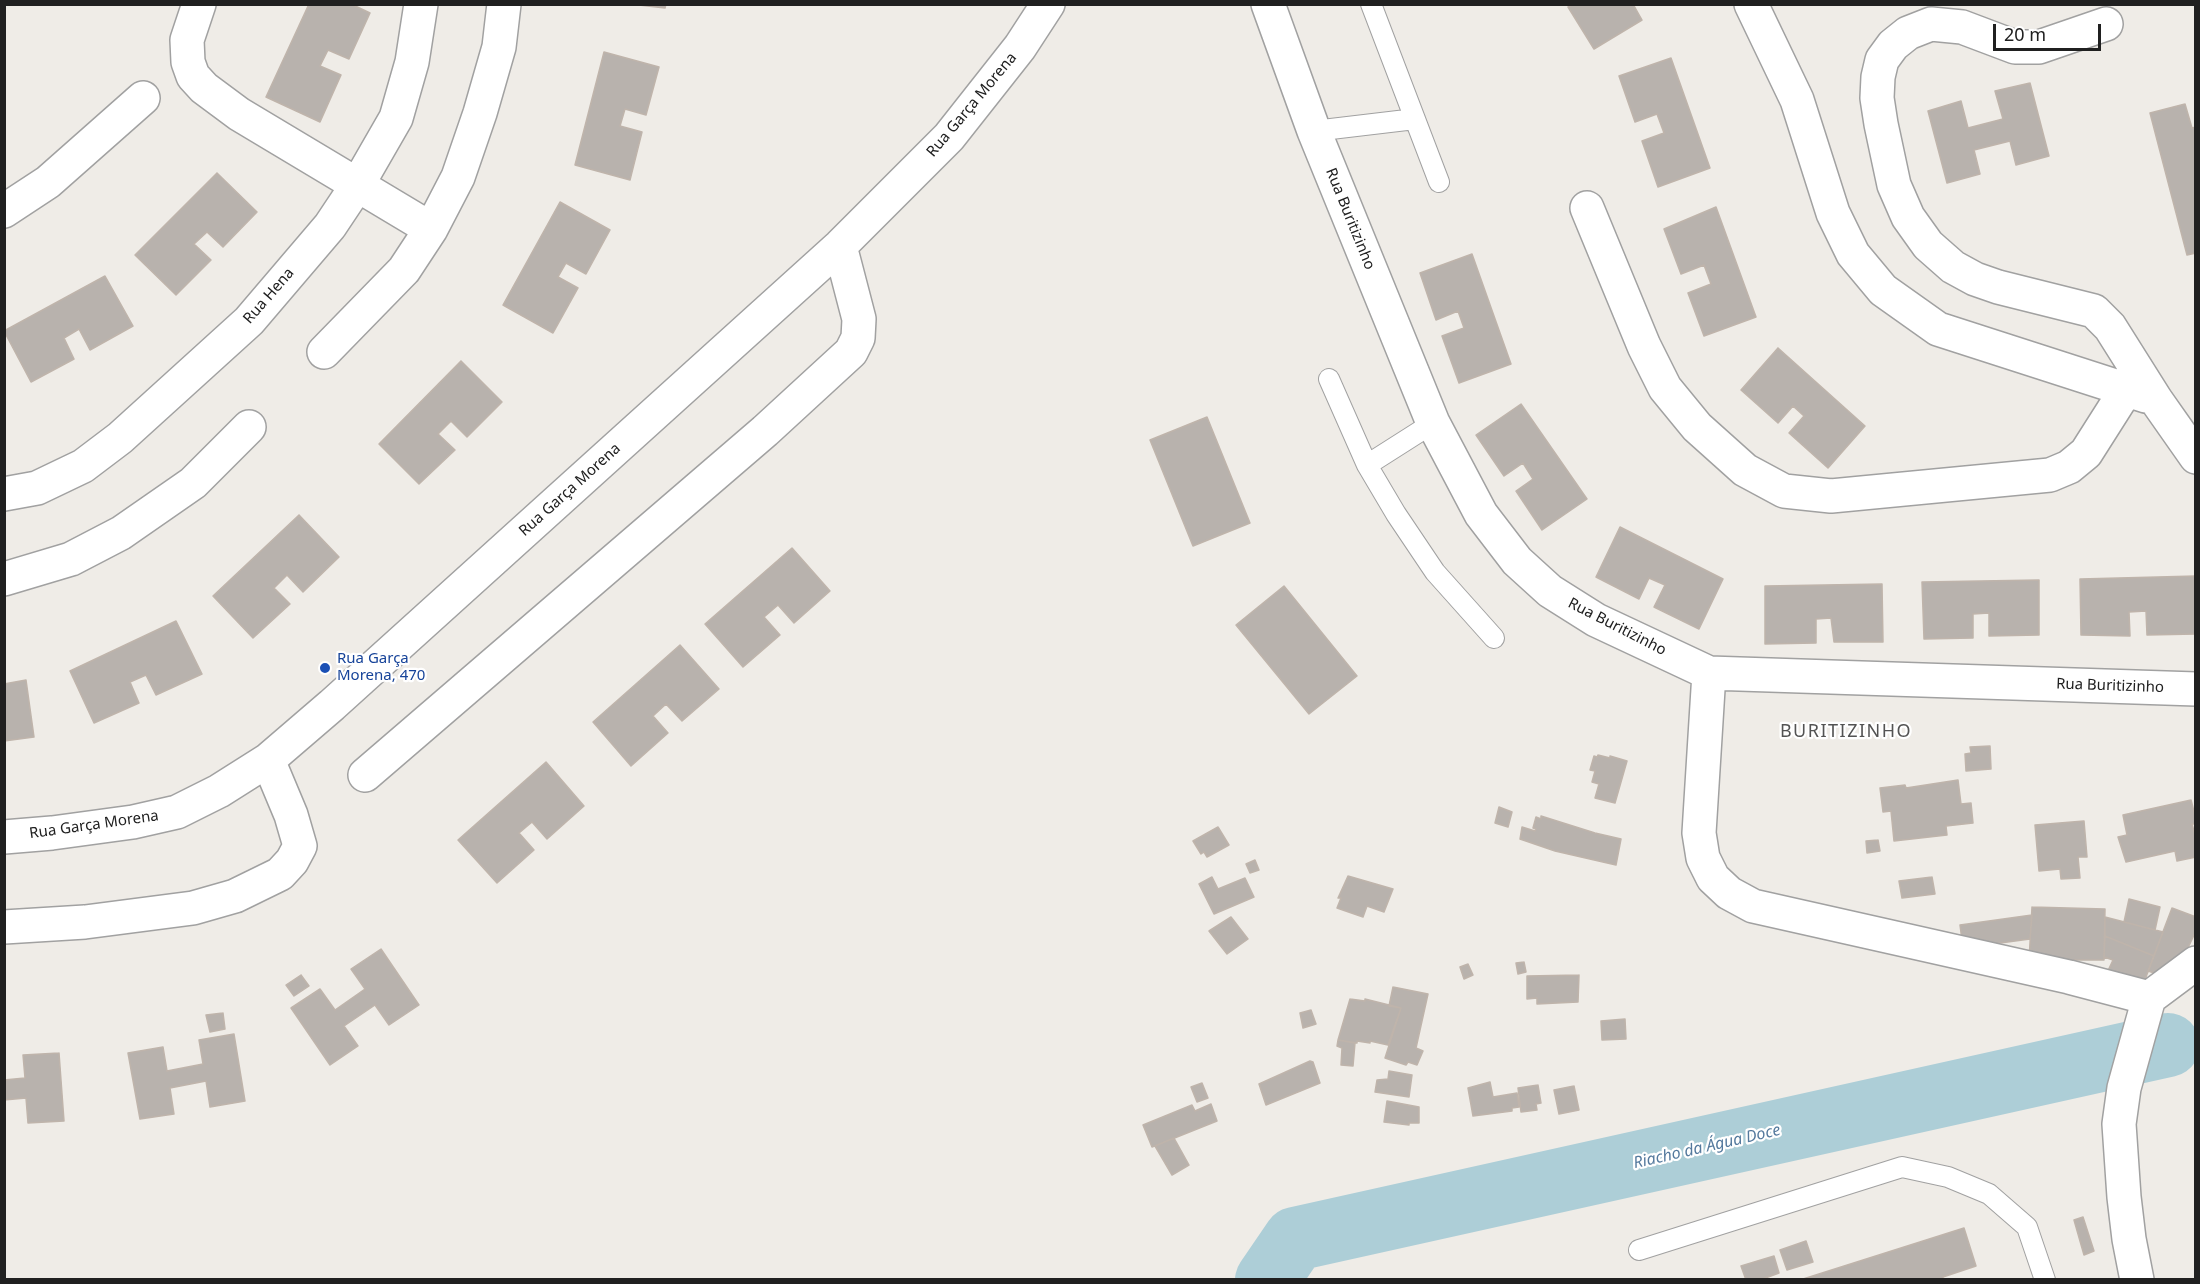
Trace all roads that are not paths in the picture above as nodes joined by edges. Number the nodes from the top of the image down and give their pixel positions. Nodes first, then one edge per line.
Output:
1 (199, 4) edge
2 (421, 4) edge
3 (504, 4) edge
4 (1048, 4) edge
5 (1268, 4) edge
6 (1371, 4) edge
7 (1751, 4) edge
8 (2106, 24) dead end
9 (143, 98) dead end
10 (1415, 119) junction
11 (1314, 131) junction
12 (1440, 182) dead end
13 (358, 184) junction
14 (1587, 208) dead end
15 (4, 211) edge
16 (431, 229) junction
17 (840, 246) junction
18 (324, 352) dead end
19 (1329, 380) dead end
20 (2141, 395) junction
21 (1433, 423) junction
22 (249, 427) dead end
23 (2196, 457) edge
24 (1367, 465) junction
25 (4, 495) edge
26 (4, 579) edge
27 (1494, 638) dead end
28 (1709, 673) junction
29 (2196, 689) edge
30 (268, 760) junction
31 (365, 775) dead end
32 (4, 837) edge
33 (4, 927) edge
34 (2196, 963) edge
35 (2149, 998) junction
36 (1639, 1250) dead end
37 (2045, 1280) edge
38 (2138, 1280) edge

1 - 13 street
2 - 13 street, Rua Hena
3 - 16 street
4 - 17 street, Rua Garça Morena
5 - 11 street, Rua Buritizinho
6 - 10 lane
7 - 20 street
8 - 20 street
9 - 15 street
10 - 11 lane
10 - 12 lane
11 - 21 street, Rua Buritizinho
13 - 16 street
13 - 25 street, Rua Hena
14 - 20 street
16 - 18 street
17 - 30 street, Rua Garça Morena
17 - 31 street
19 - 24 lane
20 - 23 street
21 - 24 lane
21 - 28 street, Rua Buritizinho
22 - 26 street
24 - 27 lane
28 - 29 street, Rua Buritizinho
28 - 35 street
30 - 32 street, Rua Garça Morena
30 - 33 street
34 - 35 street
35 - 38 street
36 - 37 lane

